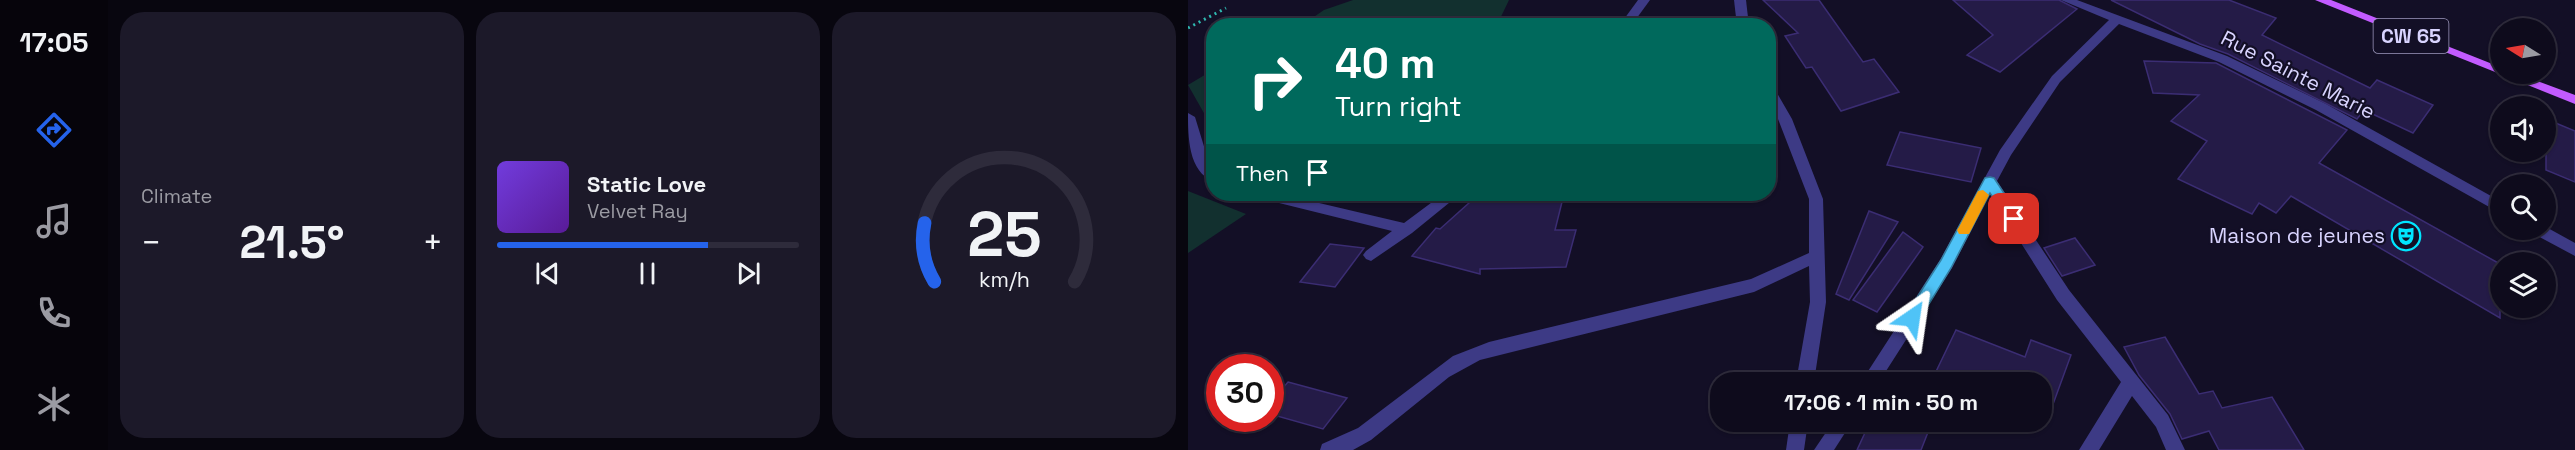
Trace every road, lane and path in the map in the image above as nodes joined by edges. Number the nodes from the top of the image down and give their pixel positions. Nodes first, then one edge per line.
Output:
1 (1644, 0) edge
2 (1740, 0) edge
3 (2067, 0) edge
4 (2321, 0) edge
5 (1226, 8) dead end
6 (1207, 18) edge
7 (1631, 18) edge
8 (1742, 18) edge
9 (2118, 18) junction
10 (1206, 19) edge
11 (1188, 28) edge
12 (2490, 67) edge
13 (2533, 84) edge
14 (2575, 100) edge
15 (1776, 103) edge
16 (1188, 117) edge
17 (1206, 170) edge
18 (1990, 182) junction
19 (1288, 201) edge
20 (1444, 201) edge
21 (2490, 201) edge
22 (1407, 229) junction
23 (2556, 239) edge
24 (2575, 250) edge
25 (1371, 255) dead end
26 (1817, 256) junction
27 (1807, 372) edge
28 (1876, 372) edge
29 (2131, 382) junction
30 (1798, 432) edge
31 (1836, 432) edge
32 (1329, 450) edge
33 (1795, 450) edge
34 (1823, 450) edge
35 (2088, 450) edge
36 (2176, 450) edge

1 - 7 street
2 - 8 street
3 - 9 street, Rue Sainte Marie
4 - 12 main road, CW 65
5 - 6 path
9 - 18 street
9 - 21 street, Rue Sainte Marie
10 - 11 path
13 - 14 main road
15 - 26 street
16 - 17 street
18 - 28 street
18 - 29 street
19 - 22 street
20 - 22 street
22 - 25 street
23 - 24 street
26 - 27 street
26 - 32 street
29 - 35 street
29 - 36 street
30 - 33 street
31 - 34 street

